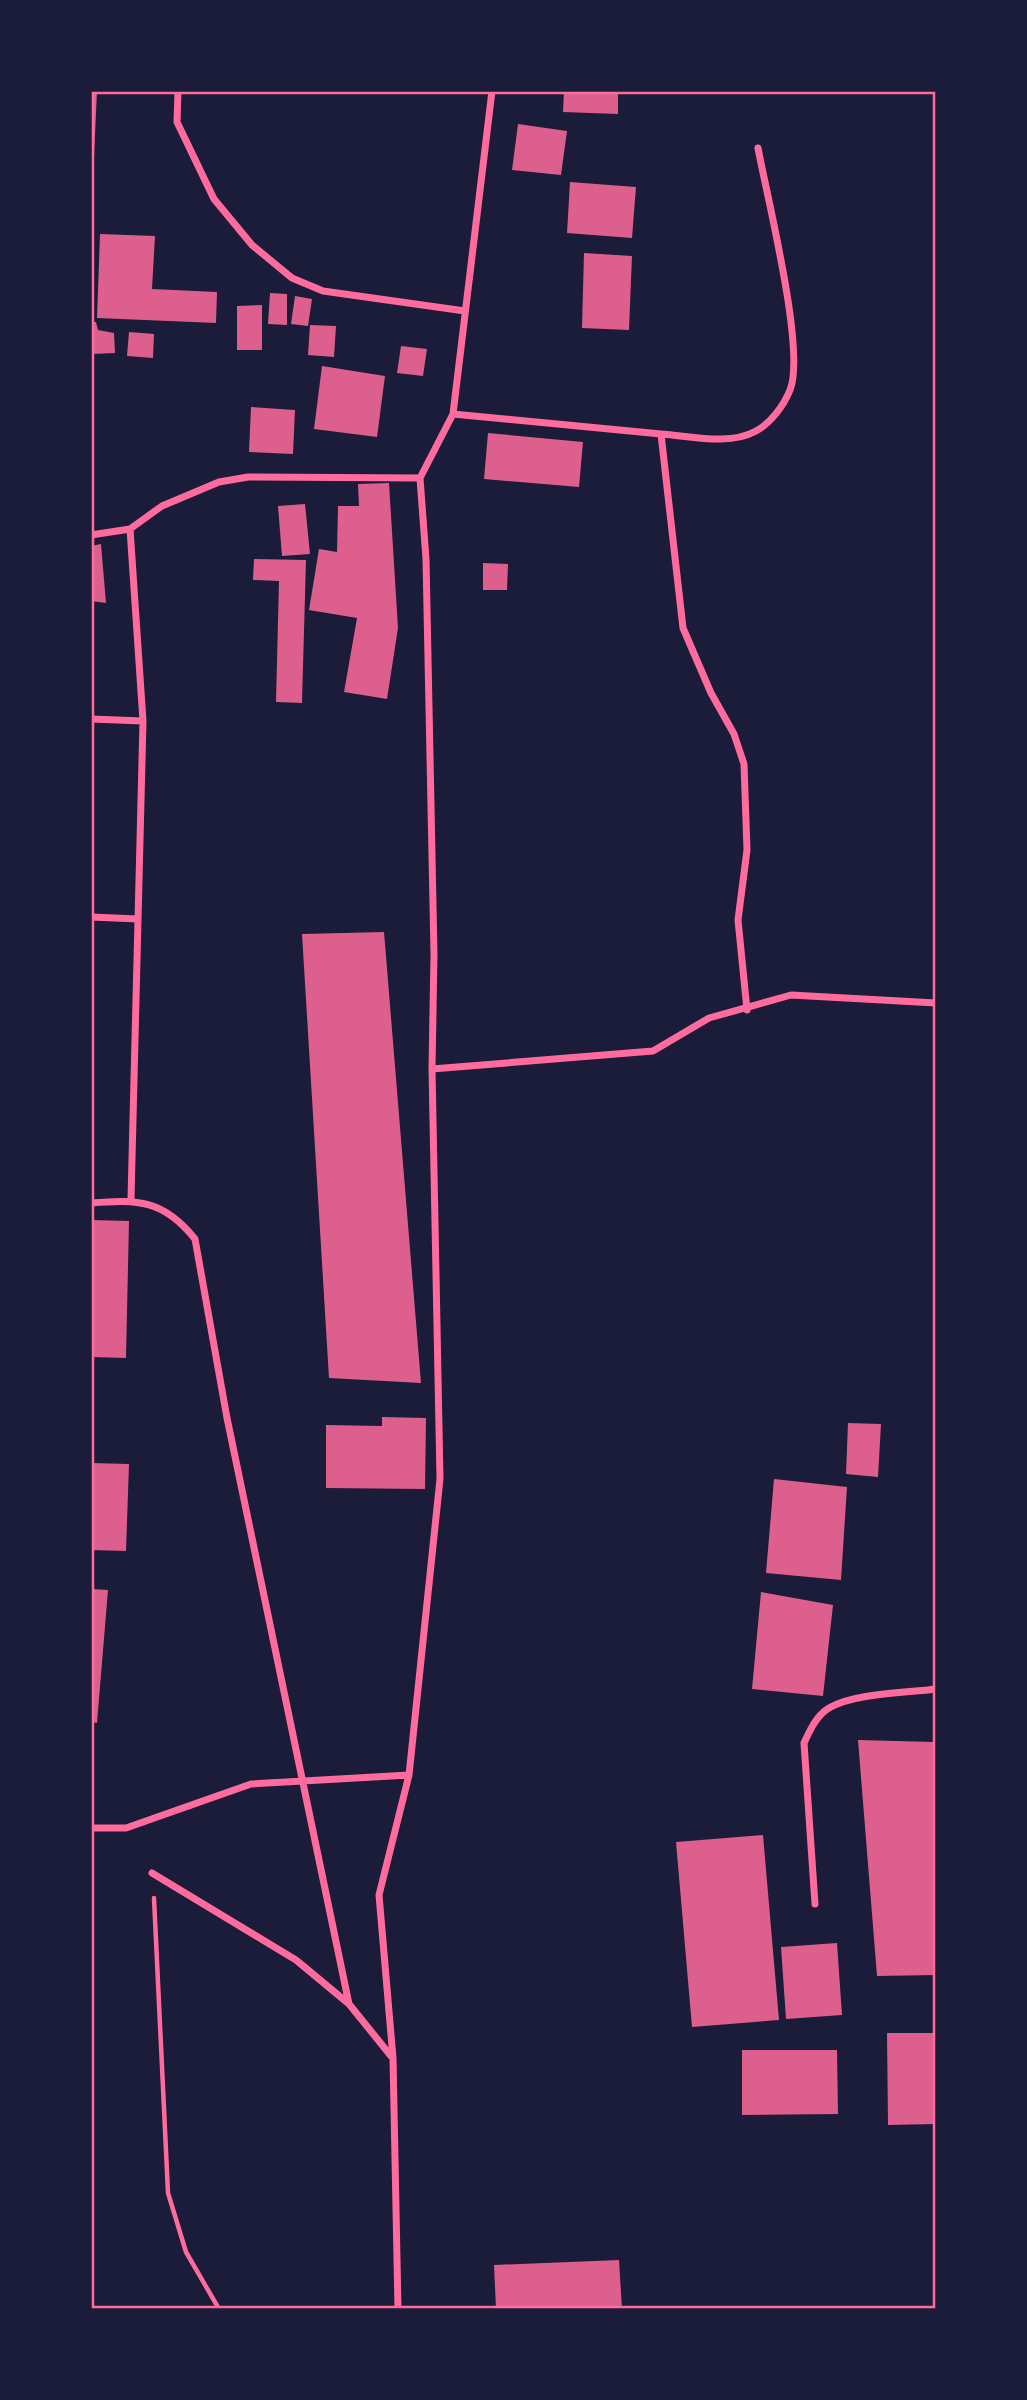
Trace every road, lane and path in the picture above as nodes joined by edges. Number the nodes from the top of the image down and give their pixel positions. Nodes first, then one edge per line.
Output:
1 (178, 91) edge
2 (492, 91) edge
3 (758, 148) dead end
4 (465, 311) junction
5 (453, 415) junction
6 (661, 434) junction
7 (419, 478) junction
8 (130, 529) junction
9 (91, 535) edge
10 (91, 719) edge
11 (143, 721) junction
12 (91, 917) edge
13 (138, 919) junction
14 (936, 1003) edge
15 (747, 1010) junction
16 (432, 1069) junction
17 (131, 1199) junction
18 (91, 1203) edge
19 (936, 1689) edge
20 (409, 1775) junction
21 (301, 1780) junction
22 (91, 1828) edge
23 (152, 1873) joint
24 (815, 1904) dead end
25 (349, 2004) junction
26 (393, 2058) junction
27 (219, 2309) edge
28 (398, 2309) edge

1 - 4 street
2 - 4 street
3 - 6 street
4 - 5 street
5 - 6 street
5 - 7 street
6 - 15 street
7 - 8 street
7 - 16 street
8 - 9 street
8 - 11 street
10 - 11 street
11 - 13 street
12 - 13 street
13 - 17 street
14 - 15 street
15 - 16 street
16 - 20 street
17 - 18 street
17 - 21 street
19 - 24 street
20 - 21 street
20 - 26 street
21 - 22 street
21 - 25 street
23 - 25 street
23 - 27 path
25 - 26 street
26 - 28 street

